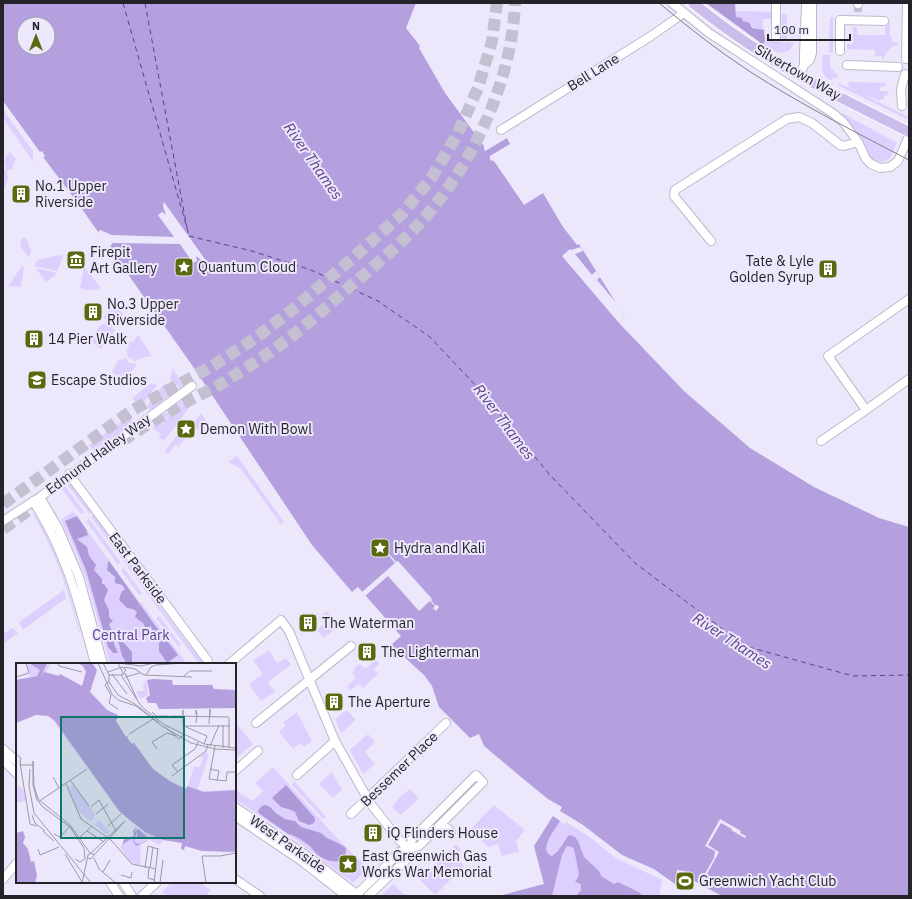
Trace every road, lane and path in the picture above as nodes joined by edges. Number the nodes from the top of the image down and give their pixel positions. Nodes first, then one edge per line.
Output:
1 (672, 3) edge
2 (693, 3) edge
3 (776, 3) edge
4 (906, 3) edge
5 (809, 4) edge
6 (684, 13) junction
7 (884, 21) dead end
8 (776, 38) dead end
9 (840, 52) dead end
10 (907, 60) edge
11 (847, 65) dead end
12 (898, 66) junction
13 (907, 74) edge
14 (800, 75) junction
15 (902, 106) dead end
16 (501, 130) dead end
17 (909, 132) edge
18 (909, 136) edge
19 (858, 142) junction
20 (711, 241) dead end
21 (909, 299) edge
22 (909, 379) edge
23 (192, 386) dead end
24 (866, 410) junction
25 (821, 440) dead end
26 (69, 474) junction
27 (36, 499) junction
28 (3, 521) edge
29 (351, 646) dead end
30 (208, 661) dead end
31 (95, 663) edge
32 (103, 663) edge
33 (230, 663) edge
34 (310, 679) junction
35 (256, 723) dead end
36 (446, 723) dead end
37 (335, 741) junction
38 (3, 749) edge
39 (258, 751) dead end
40 (3, 760) edge
41 (16, 761) edge
42 (236, 770) edge
43 (16, 773) edge
44 (297, 775) dead end
45 (367, 799) junction
46 (236, 808) edge
47 (351, 814) dead end
48 (236, 817) edge
49 (442, 823) junction
50 (451, 832) dead end
51 (409, 849) junction
52 (16, 864) edge
53 (3, 879) edge
54 (236, 880) edge
55 (111, 883) edge
56 (124, 883) edge
57 (156, 883) edge
58 (357, 895) edge
59 (119, 896) edge
60 (132, 896) edge
61 (142, 896) edge
62 (260, 896) edge
63 (346, 896) edge
64 (368, 896) edge

1 - 6 street
2 - 14 main road, Silvertown Way
3 - 8 street
4 - 10 street
5 - 14 street
6 - 16 street, Bell Lane
6 - 19 street
7 - 9 street
10 - 12 street
11 - 12 street
12 - 13 street
13 - 15 street
14 - 17 main road, Silvertown Way
18 - 19 street
19 - 20 street
21 - 24 street
22 - 24 street
23 - 26 street, Edmund Halley Way
24 - 25 street
26 - 27 street, Edmund Halley Way
26 - 30 street, East Parkside
27 - 28 street, Edmund Halley Way
27 - 31 street
27 - 32 street
29 - 34 street
33 - 34 street
34 - 35 street
34 - 37 street
36 - 45 street, Bessemer Place
37 - 44 street
37 - 45 street
38 - 41 street
39 - 42 street
40 - 43 street
45 - 47 street, Bessemer Place
45 - 51 street
46 - 58 street, West Parkside
48 - 63 street, West Parkside
49 - 50 street
49 - 51 street
49 - 51 street
51 - 58 street
51 - 64 street
52 - 53 street
54 - 62 street
55 - 59 street
56 - 60 street
57 - 61 street

